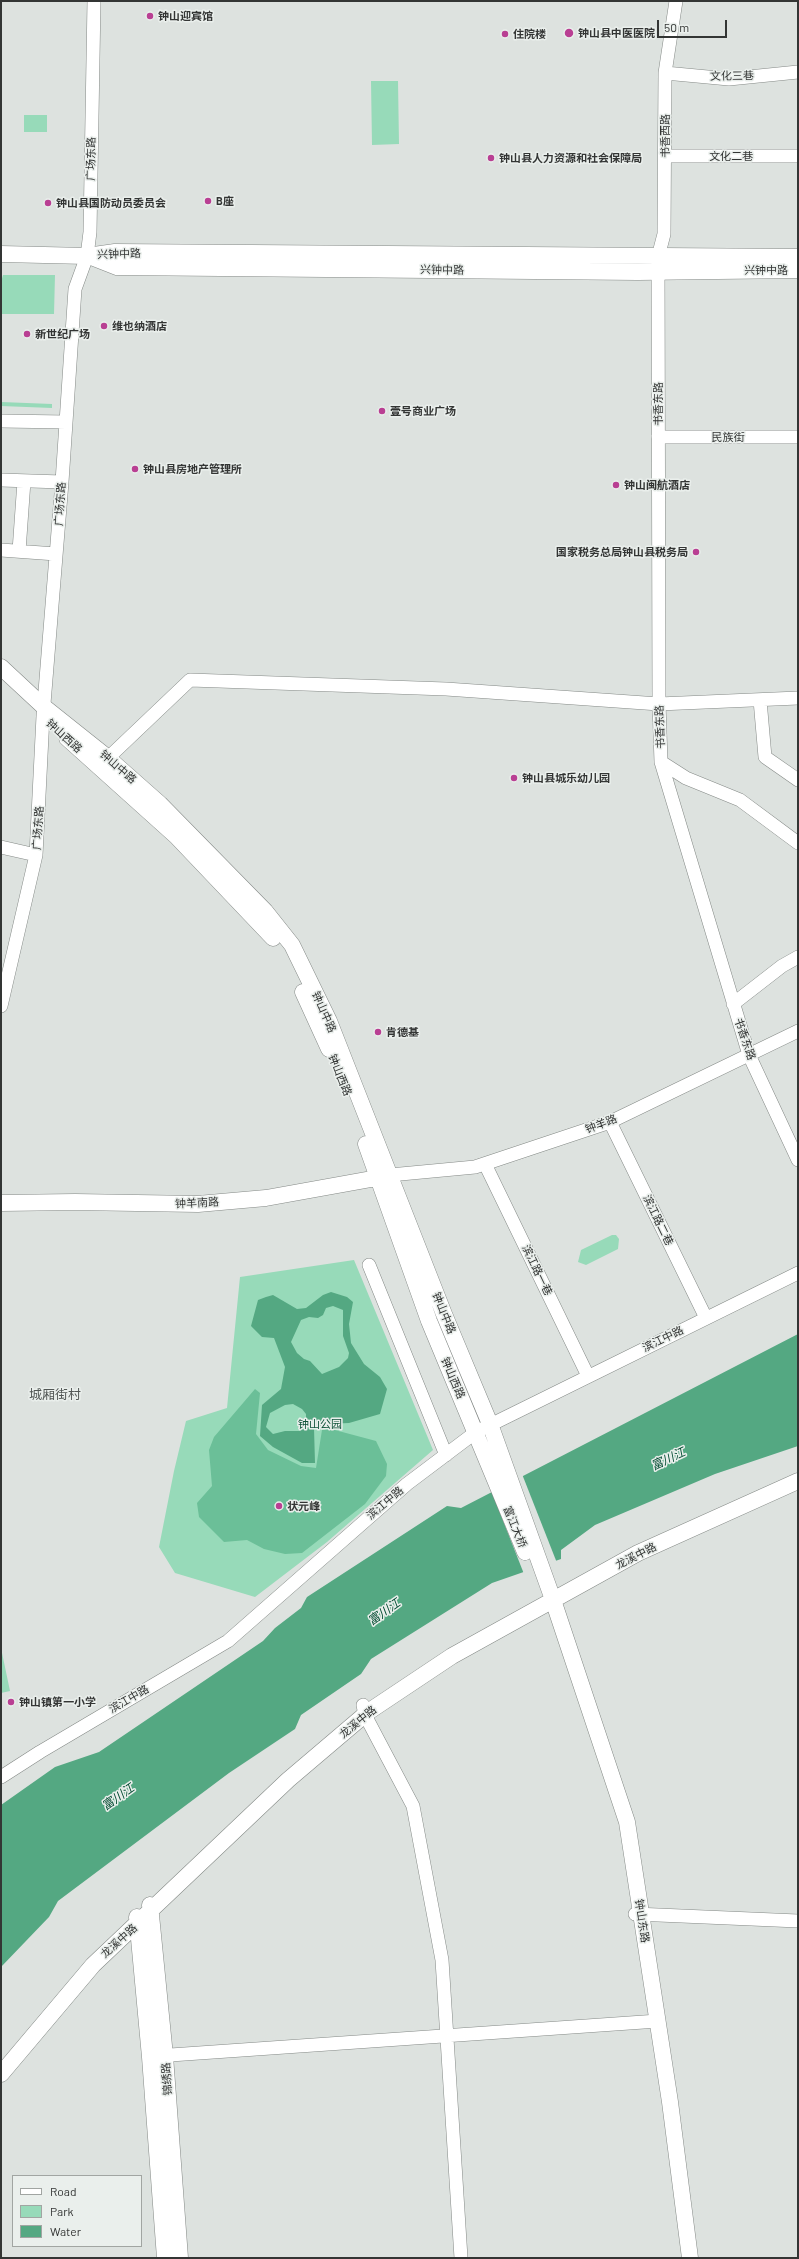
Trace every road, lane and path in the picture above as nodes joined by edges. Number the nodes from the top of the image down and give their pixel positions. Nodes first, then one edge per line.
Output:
1 (94, 1) edge
2 (676, 1) edge
3 (798, 72) edge
4 (665, 73) junction
5 (665, 156) junction
6 (798, 156) edge
7 (1, 254) edge
8 (87, 256) junction
9 (798, 257) edge
10 (658, 264) junction
11 (798, 270) edge
12 (1, 421) edge
13 (66, 422) junction
14 (658, 437) junction
15 (798, 437) edge
16 (1, 480) edge
17 (24, 481) junction
18 (62, 482) junction
19 (1, 550) edge
20 (19, 551) junction
21 (56, 554) junction
22 (1, 667) edge
23 (1, 677) edge
24 (798, 698) edge
25 (760, 700) junction
26 (658, 704) junction
27 (43, 712) junction
28 (108, 758) junction
29 (661, 762) junction
30 (798, 780) edge
31 (798, 843) edge
32 (1, 847) edge
33 (36, 855) junction
34 (798, 957) edge
35 (733, 1004) junction
36 (1, 1006) edge
37 (798, 1031) edge
38 (750, 1054) junction
39 (610, 1122) junction
40 (798, 1160) edge
41 (485, 1164) junction
42 (384, 1177) junction
43 (1, 1203) edge
44 (369, 1265) dead end
45 (798, 1273) edge
46 (706, 1318) junction
47 (588, 1376) junction
48 (490, 1424) junction
49 (476, 1432) junction
50 (446, 1455) junction
51 (495, 1457) junction
52 (798, 1471) edge
53 (798, 1481) edge
54 (548, 1599) junction
55 (364, 1710) junction
56 (1, 1777) edge
57 (144, 1912) junction
58 (638, 1914) junction
59 (798, 1921) edge
60 (654, 2021) junction
61 (448, 2036) junction
62 (158, 2056) junction
63 (1, 2060) edge
64 (1, 2074) edge
65 (165, 2258) edge
66 (180, 2258) edge
67 (461, 2258) edge
68 (681, 2258) edge
69 (690, 2258) edge

1 - 8 street, 广场东路
2 - 4 street, 书香西路
3 - 4 street, 文化三巷
4 - 5 street, 书香西路
5 - 6 street, 文化二巷
5 - 10 street, 书香西路
7 - 8 main road, 兴钟中路
8 - 10 main road, 兴钟中路
8 - 13 street, 广场东路
9 - 10 main road, 兴钟中路
10 - 11 main road, 兴钟中路
10 - 14 street, 书香东路
12 - 13 street
13 - 18 street, 广场东路
14 - 15 street, 民族街
14 - 26 street, 书香东路
16 - 17 street
17 - 18 street
17 - 20 street
18 - 21 street, 广场东路
19 - 20 street
20 - 21 street
21 - 27 street, 广场东路
22 - 27 main road, 钟山中路
23 - 27 main road, 钟山西路
24 - 25 street
25 - 26 street
25 - 30 street
26 - 28 street
26 - 29 street, 书香东路
27 - 28 main road, 钟山中路
27 - 33 street, 广场东路
27 - 42 main road, 钟山西路
28 - 42 main road, 钟山中路
29 - 31 street
29 - 35 street, 书香东路
32 - 33 street
33 - 36 street, 广场东路
34 - 35 street
35 - 38 street, 书香东路
37 - 38 street, 钟羊路
38 - 39 street, 钟羊路
38 - 40 street, 书香东路
39 - 41 street, 钟羊路
39 - 46 street, 滨江路二巷
41 - 42 street, 钟羊路
41 - 47 street, 滨江路一巷
42 - 43 main road, 钟羊南路
42 - 48 main road, 钟山中路
42 - 49 main road, 钟山西路
44 - 50 street
45 - 46 street, 滨江中路
46 - 47 street, 滨江中路
47 - 48 street, 滨江中路
48 - 49 street, 滨江中路
48 - 51 main road, 钟山中路
49 - 50 street, 滨江中路
49 - 51 main road, 钟山西路
50 - 56 street, 滨江中路
51 - 54 main road, 富江大桥
52 - 54 main road, 龙溪中路
53 - 54 main road, 龙溪中路
54 - 55 main road, 龙溪中路
54 - 58 main road, 钟山东路
55 - 57 main road, 龙溪中路
55 - 61 street
57 - 62 main road, 锦绣路
57 - 63 main road, 龙溪中路
57 - 64 main road, 龙溪中路
58 - 59 street
58 - 60 main road, 钟山东路
60 - 61 street
60 - 68 main road, 钟山东路
60 - 69 main road, 钟山东路
61 - 62 street
61 - 67 street
62 - 65 main road, 锦绣路
62 - 66 main road, 锦绣路

